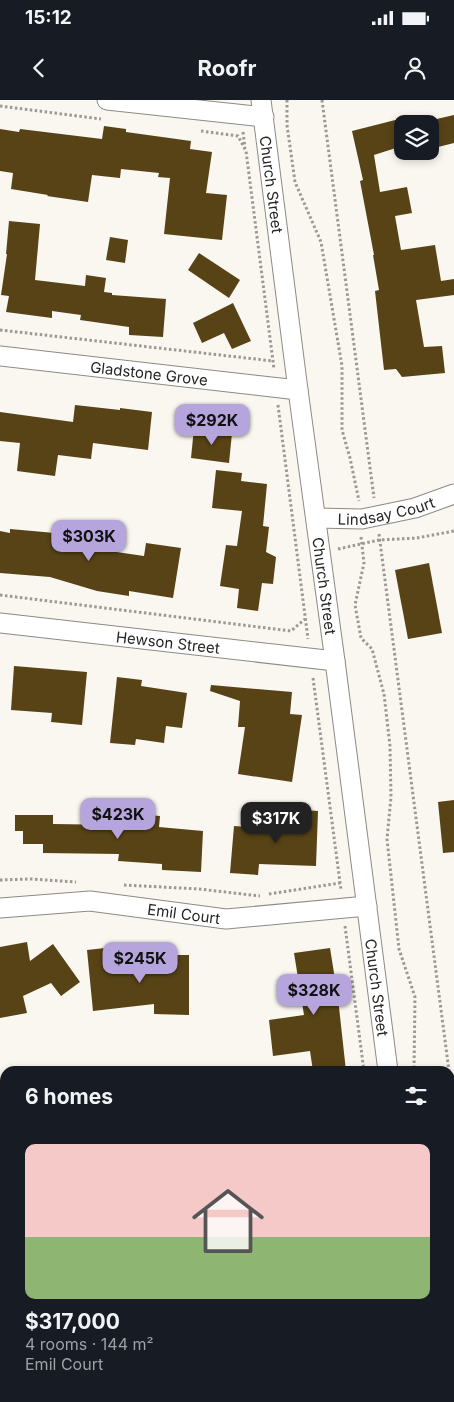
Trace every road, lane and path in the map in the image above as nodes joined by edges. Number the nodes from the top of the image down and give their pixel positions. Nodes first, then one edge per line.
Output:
1 (106, 100) edge
2 (287, 100) edge
3 (322, 100) edge
4 (0, 106) edge
5 (262, 108) edge
6 (109, 120) dead end
7 (198, 131) dead end
8 (0, 330) edge
9 (0, 356) edge
10 (273, 361) junction
11 (276, 388) junction
12 (298, 390) junction
13 (454, 494) edge
14 (316, 518) junction
15 (369, 518) junction
16 (454, 531) edge
17 (379, 540) junction
18 (361, 544) junction
19 (321, 552) junction
20 (298, 557) junction
21 (0, 595) edge
22 (306, 619) junction
23 (0, 623) edge
24 (311, 658) junction
25 (335, 661) junction
26 (0, 880) edge
27 (81, 882) dead end
28 (340, 883) junction
29 (120, 884) dead end
30 (367, 906) junction
31 (0, 908) edge
32 (343, 908) junction
33 (363, 1066) edge
34 (387, 1066) edge
35 (414, 1066) edge
36 (448, 1066) edge

1 - 5 street
2 - 15 path
3 - 15 path
4 - 6 path
5 - 12 street, Church Street
7 - 10 path
8 - 10 path
9 - 11 street, Gladstone Grove
10 - 11 path
11 - 12 street, Gladstone Grove
11 - 20 path
12 - 14 street, Church Street
13 - 15 street, Lindsay Court
14 - 15 street, Lindsay Court
14 - 19 street, Church Street
15 - 17 path
15 - 18 path
16 - 17 path
17 - 18 path
17 - 36 path
18 - 19 path
18 - 35 path
19 - 20 path
19 - 25 street, Church Street
20 - 22 path
21 - 22 path
22 - 24 path
23 - 24 street, Hewson Street
24 - 25 street, Hewson Street
24 - 28 path
25 - 30 street, Church Street
26 - 27 path
28 - 29 path
28 - 32 path
30 - 32 street, Emil Court
30 - 34 street, Church Street
31 - 32 street, Emil Court
32 - 33 path

